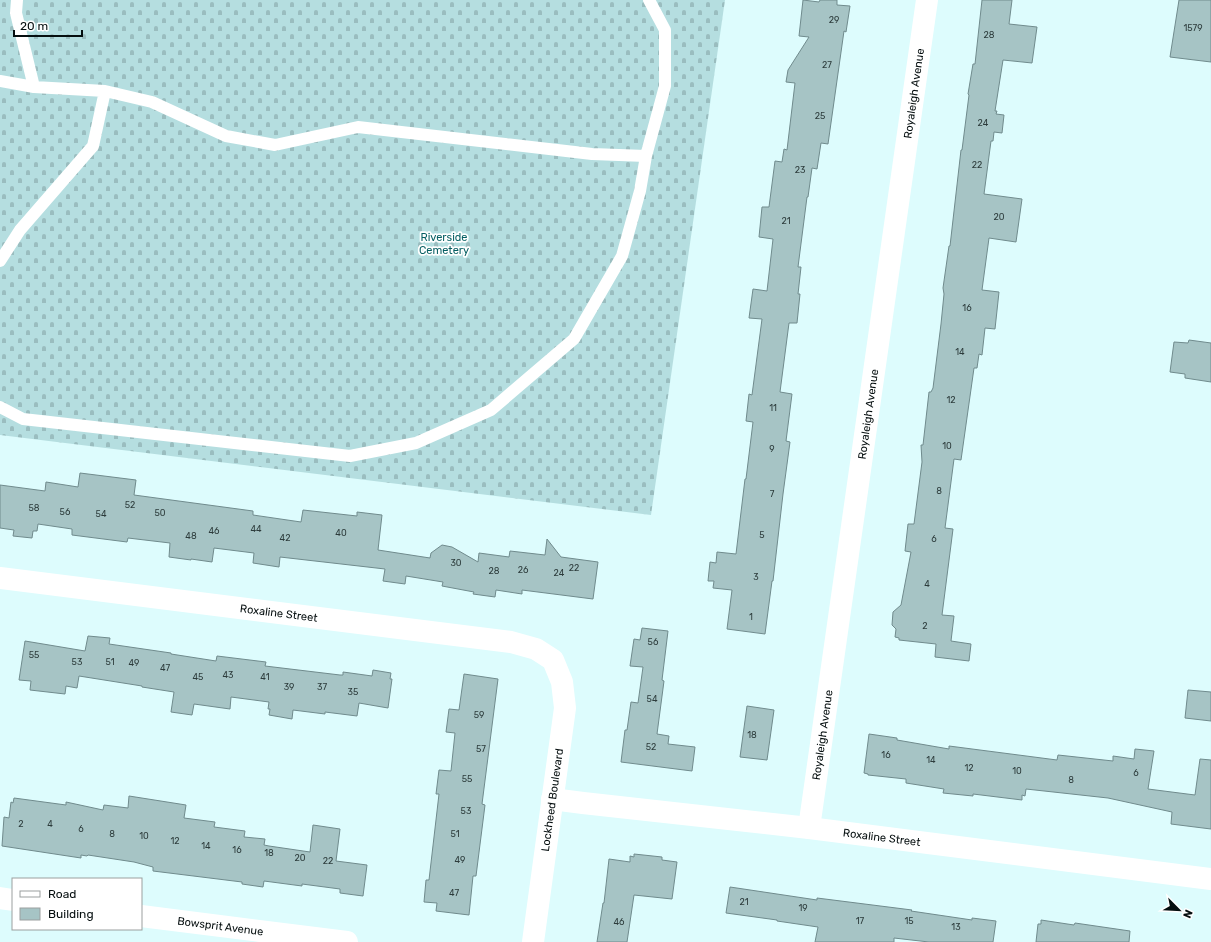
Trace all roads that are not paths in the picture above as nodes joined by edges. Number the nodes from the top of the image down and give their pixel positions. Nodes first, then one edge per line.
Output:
1 (17, 0) edge
2 (649, 0) edge
3 (927, 0) edge
4 (0, 81) edge
5 (34, 87) junction
6 (105, 91) junction
7 (646, 156) junction
8 (0, 261) edge
9 (0, 407) edge
10 (0, 578) edge
11 (553, 660) joint
12 (552, 799) junction
13 (809, 828) junction
14 (1211, 879) edge
15 (0, 898) edge
16 (12, 900) edge
17 (142, 916) edge
18 (347, 942) edge
19 (533, 942) edge

1 - 5 lane
2 - 7 lane
3 - 13 street, Royaleigh Avenue
4 - 5 lane
5 - 6 lane
6 - 7 lane
6 - 8 lane
7 - 9 lane
10 - 11 street, Roxaline Street
11 - 12 street, Lockheed Boulevard
12 - 13 street, Roxaline Street
12 - 19 street, Lockheed Boulevard
13 - 14 street, Roxaline Street
15 - 16 street
17 - 18 street, Bowsprit Avenue

